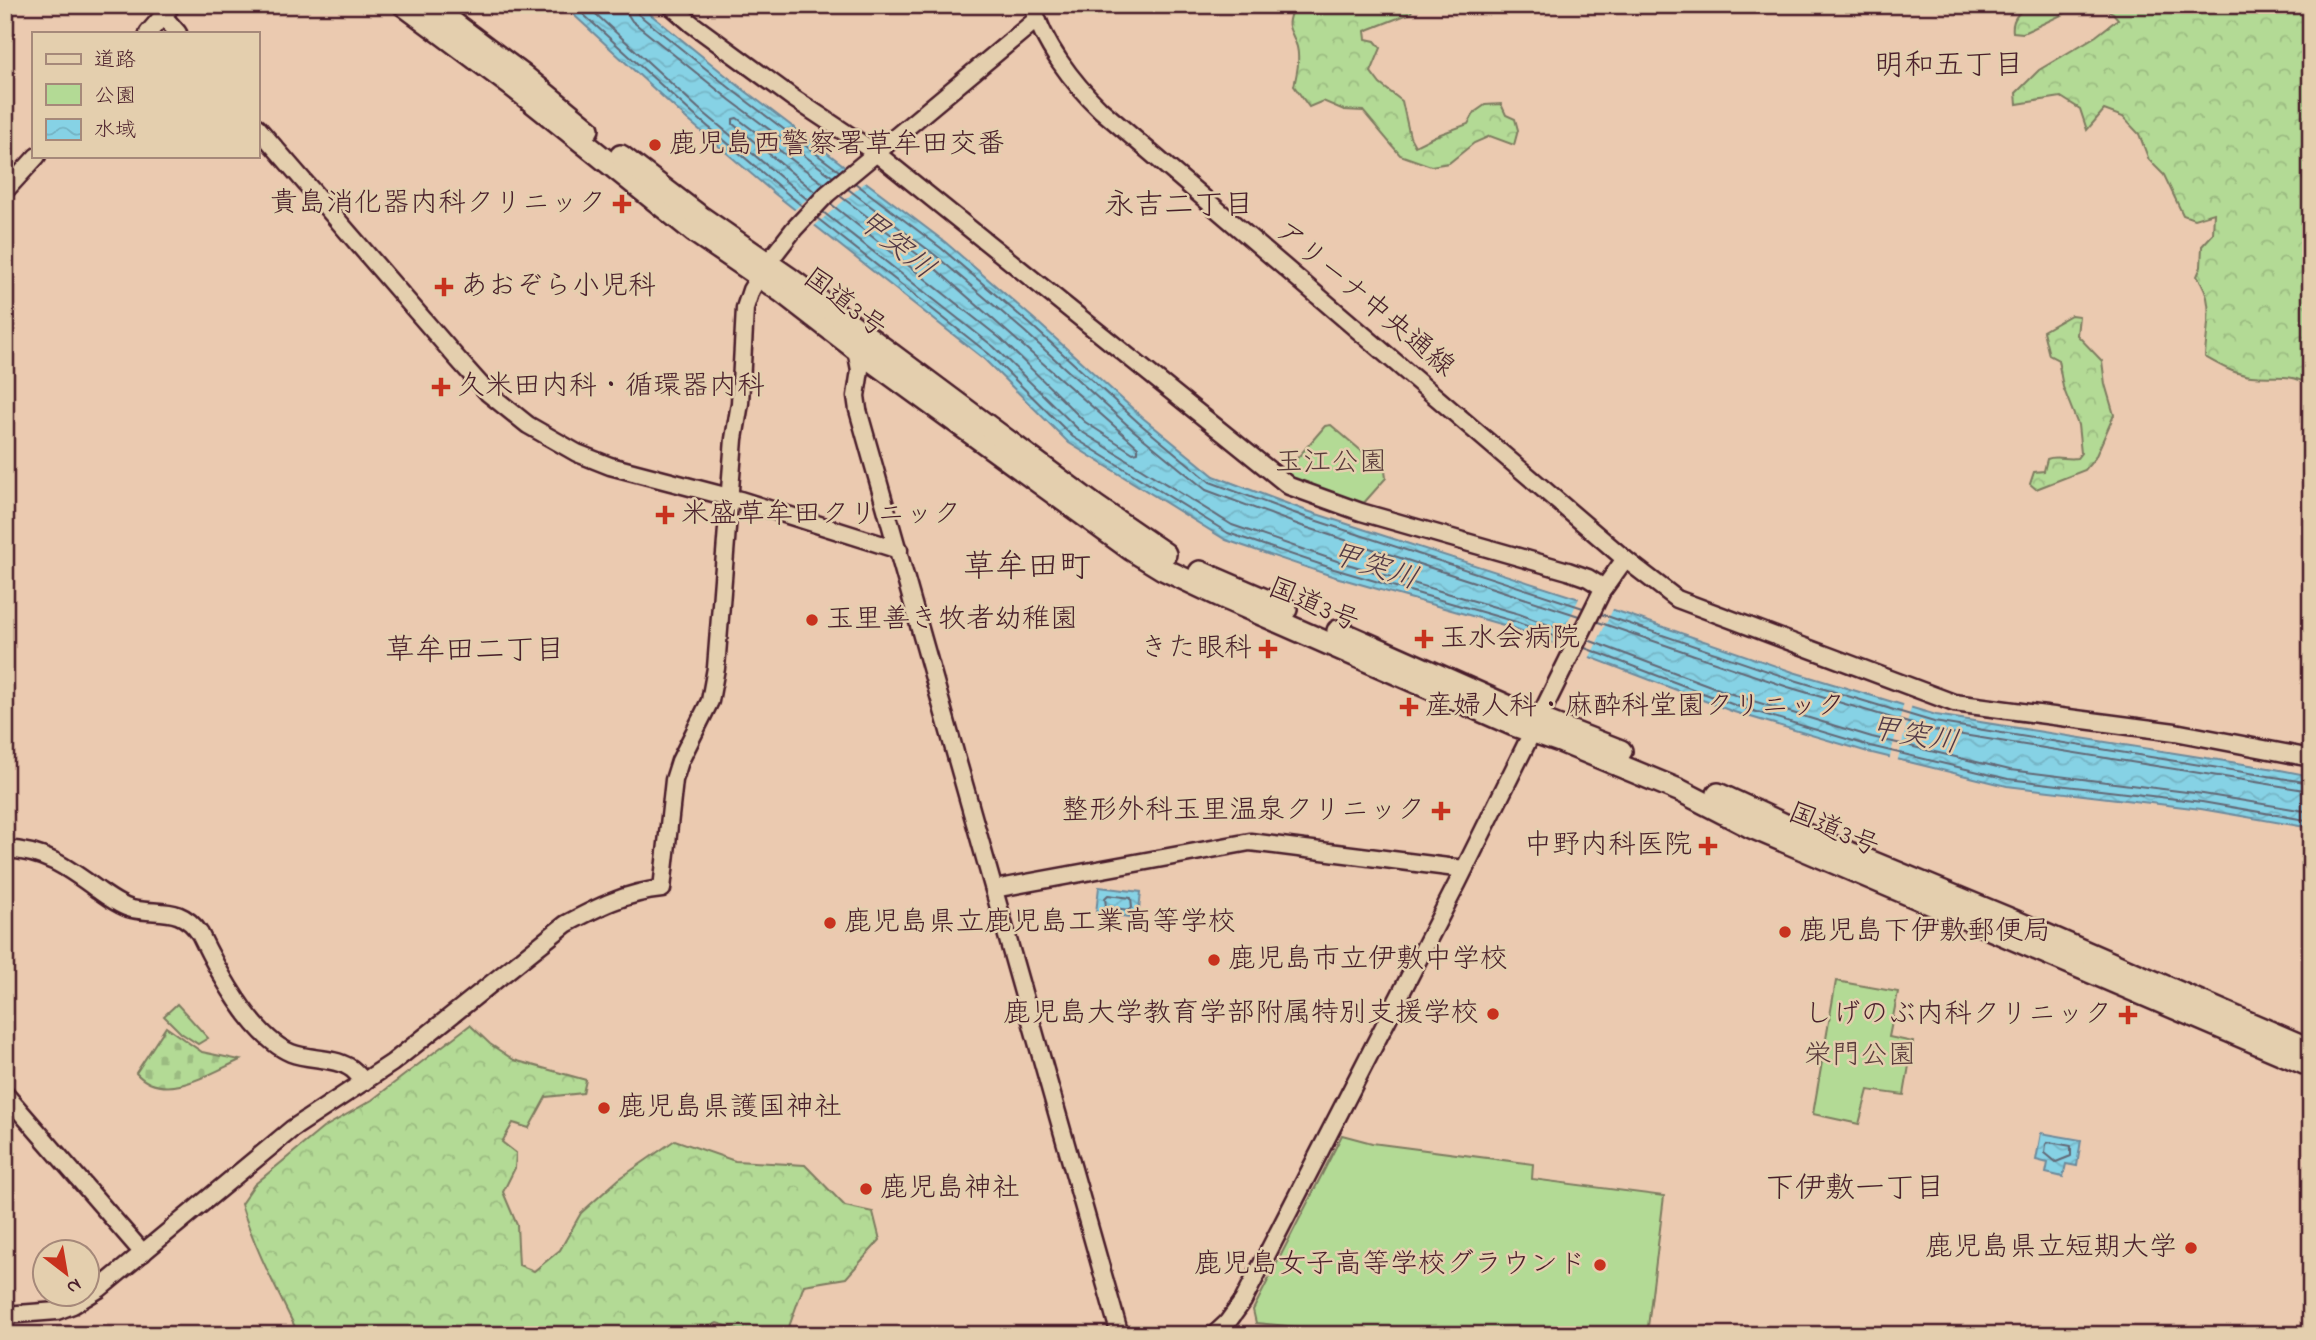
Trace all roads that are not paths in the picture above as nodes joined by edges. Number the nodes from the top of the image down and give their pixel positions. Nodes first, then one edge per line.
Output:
1 (404, 5) edge
2 (429, 5) edge
3 (670, 5) edge
4 (167, 11) edge
5 (1035, 13) edge
6 (149, 32) edge
7 (178, 32) edge
8 (259, 129) edge
9 (35, 158) edge
10 (870, 158) junction
11 (5, 191) edge
12 (763, 270) junction
13 (852, 324) junction
14 (856, 349) junction
15 (730, 498) junction
16 (899, 550) junction
17 (1625, 559) junction
18 (1603, 590) junction
19 (1536, 725) junction
20 (2311, 758) edge
21 (5, 849) edge
22 (1464, 869) junction
23 (994, 889) junction
24 (2311, 1050) edge
25 (2311, 1066) edge
26 (365, 1082) junction
27 (5, 1094) edge
28 (143, 1253) junction
29 (5, 1315) edge
30 (1120, 1335) edge
31 (1214, 1335) edge

1 - 12 highway, 国道3号
2 - 12 highway, 国道3号
3 - 10 street
4 - 6 street
4 - 7 street
5 - 10 street
5 - 17 street, アリーナ中央通線
8 - 15 street
9 - 11 street
10 - 12 street
10 - 18 street
12 - 13 highway, 国道3号
12 - 14 highway, 国道3号
12 - 15 street
13 - 14 street
13 - 19 highway, 国道3号
14 - 16 street
14 - 19 highway, 国道3号
15 - 16 street
15 - 26 street
16 - 23 street
17 - 18 street
17 - 20 street, アリーナ中央通線
18 - 19 street
19 - 22 street
19 - 24 highway, 国道3号
19 - 25 highway, 国道3号
21 - 26 street
22 - 23 street
22 - 31 street
23 - 30 street
26 - 28 street
27 - 28 street
28 - 29 street

